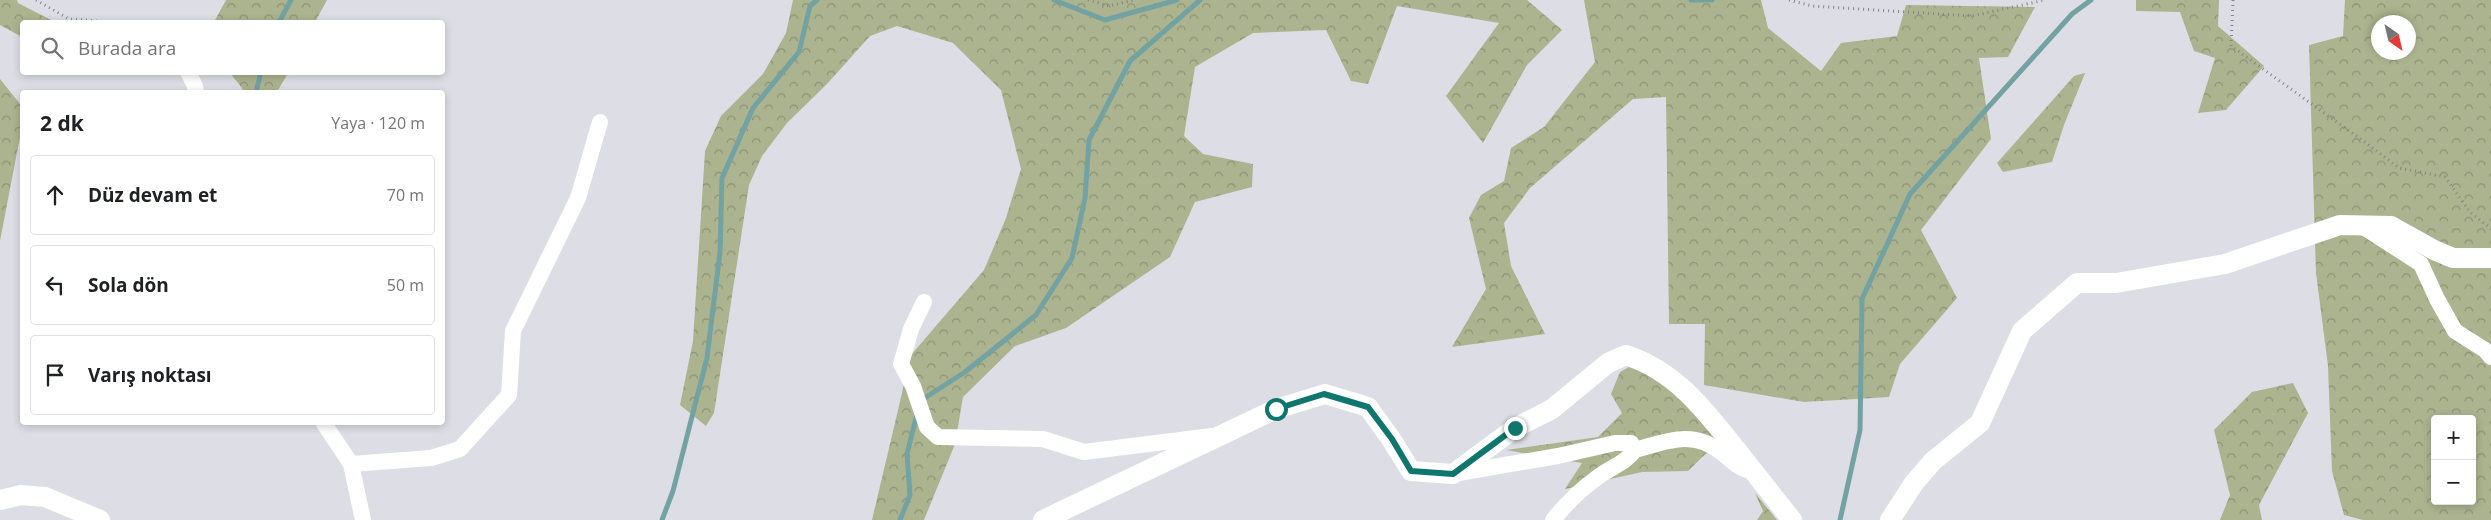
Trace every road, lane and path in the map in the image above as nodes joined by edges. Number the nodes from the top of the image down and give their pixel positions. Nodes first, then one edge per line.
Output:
1 (36, 0) edge
2 (1088, 0) edge
3 (1134, 0) edge
4 (1788, 0) edge
5 (2045, 0) edge
6 (2233, 0) edge
7 (83, 20) edge
8 (190, 75) edge
9 (196, 90) edge
10 (600, 122) dead end
11 (2362, 226) junction
12 (2491, 228) edge
13 (2491, 258) edge
14 (924, 302) dead end
15 (2491, 357) edge
16 (326, 425) edge
17 (1224, 434) junction
18 (1635, 450) junction
19 (351, 464) junction
20 (1754, 472) junction
21 (1453, 474) junction
22 (0, 500) edge
23 (100, 520) edge
24 (363, 520) edge
25 (1043, 520) edge
26 (1553, 520) edge
27 (1792, 520) edge
28 (1890, 520) edge

1 - 7 path
2 - 3 path
4 - 5 path
6 - 12 path
8 - 9 street
10 - 19 street
11 - 13 street
11 - 15 street
11 - 28 street
14 - 17 street
16 - 19 street
17 - 21 street
17 - 25 street
18 - 20 street
18 - 21 street
18 - 26 street
19 - 24 street
20 - 21 street
20 - 27 street
22 - 23 street

